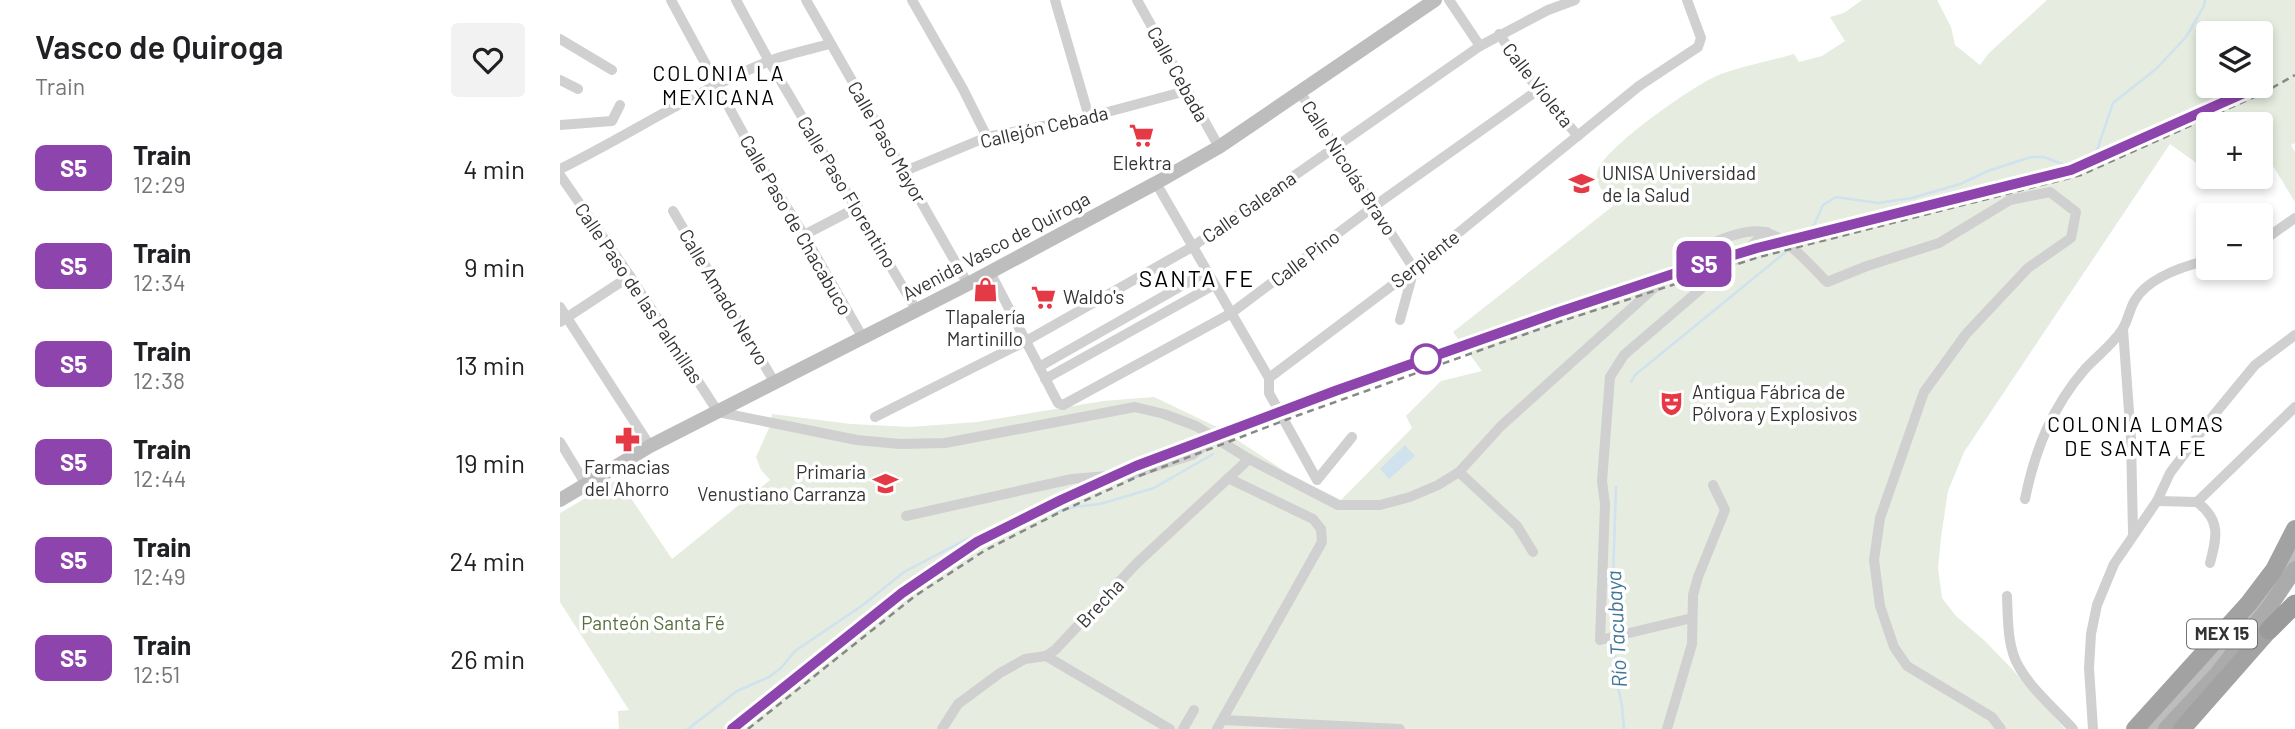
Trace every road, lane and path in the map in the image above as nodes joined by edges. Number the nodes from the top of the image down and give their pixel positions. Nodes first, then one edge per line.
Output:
1 (671, 0) edge
2 (736, 0) edge
3 (806, 0) edge
4 (912, 0) edge
5 (1055, 0) edge
6 (1435, 0) edge
7 (1449, 0) edge
8 (1575, 0) edge
9 (1686, 0) edge
10 (1140, 2) edge
11 (1499, 34) junction
12 (560, 39) edge
13 (829, 44) junction
14 (1480, 46) junction
15 (769, 61) junction
16 (612, 70) dead end
17 (560, 80) edge
18 (716, 85) junction
19 (578, 89) dead end
20 (1538, 90) junction
21 (1186, 91) junction
22 (1300, 92) junction
23 (620, 105) dead end
24 (1089, 117) junction
25 (560, 125) edge
26 (1578, 136) junction
27 (987, 137) junction
28 (1335, 146) junction
29 (1219, 147) junction
30 (560, 169) edge
31 (905, 171) junction
32 (560, 175) edge
33 (1156, 183) junction
34 (858, 207) junction
35 (1373, 207) junction
36 (673, 211) dead end
37 (2293, 221) edge
38 (1767, 232) junction
39 (2273, 234) edge
40 (804, 235) junction
41 (1192, 247) junction
42 (2196, 263) edge
43 (1414, 269) junction
44 (990, 272) junction
45 (1206, 272) junction
46 (630, 276) junction
47 (968, 284) junction
48 (1214, 285) junction
49 (560, 307) edge
50 (917, 311) junction
51 (1230, 314) junction
52 (564, 320) edge
53 (1400, 320) dead end
54 (1112, 326) junction
55 (2123, 330) junction
56 (2295, 335) edge
57 (863, 338) junction
58 (1119, 338) junction
59 (1026, 341) junction
60 (1039, 367) junction
61 (1269, 378) junction
62 (1045, 379) junction
63 (775, 383) junction
64 (2295, 407) edge
65 (718, 412) junction
66 (875, 417) dead end
67 (1352, 437) dead end
68 (1213, 438) junction
69 (560, 442) edge
70 (650, 446) junction
71 (1249, 459) junction
72 (1459, 472) junction
73 (1228, 478) junction
74 (585, 483) junction
75 (1713, 485) dead end
76 (2025, 499) dead end
77 (560, 500) edge
78 (2157, 501) junction
79 (2197, 502) junction
80 (906, 516) dead end
81 (2295, 529) edge
82 (2133, 533) junction
83 (1533, 552) dead end
84 (2295, 556) edge
85 (2210, 563) dead end
86 (2295, 569) edge
87 (2295, 595) edge
88 (2007, 596) dead end
89 (2295, 604) edge
90 (1692, 618) junction
91 (2269, 630) junction
92 (1046, 656) junction
93 (1194, 710) dead end
94 (1220, 724) edge
95 (942, 729) edge
96 (1170, 729) edge
97 (1183, 729) edge
98 (1400, 729) edge
99 (1667, 729) edge
100 (2001, 729) edge
101 (2073, 729) edge
102 (2093, 729) edge
103 (2135, 729) edge
104 (2150, 729) edge
105 (2166, 729) edge
106 (2182, 729) edge

1 - 18 street, Calle Paso de Chacabuco
2 - 15 street, Calle Paso Florentino
3 - 13 street, Calle Paso Mayor
4 - 27 street
5 - 24 street
6 - 22 main road, Avenida Vasco de Quiroga
7 - 14 street, Calle Violeta
8 - 11 street, Calle Galeana
9 - 26 street, Serpiente
10 - 21 street, Calle Cebada
11 - 14 street, Calle Galeana
11 - 20 street, Calle Violeta
12 - 16 street
13 - 15 street
13 - 31 street, Calle Paso Mayor
14 - 28 street, Calle Galeana
15 - 18 street
15 - 34 street, Calle Paso Florentino
17 - 19 street
18 - 30 street
18 - 40 street, Calle Paso de Chacabuco
20 - 26 street, Calle Violeta
20 - 35 street, Calle Pino
21 - 24 street, Callejón Cebada
21 - 29 street, Calle Cebada
22 - 28 street, Calle Nicolás Bravo
22 - 29 main road, Avenida Vasco de Quiroga
23 - 25 street
24 - 27 street, Callejón Cebada
26 - 43 street, Serpiente
27 - 31 street, Callejón Cebada
28 - 35 street, Calle Nicolás Bravo
28 - 41 street, Calle Galeana
29 - 33 main road, Avenida Vasco de Quiroga
31 - 47 street, Calle Paso Mayor
32 - 46 street, Calle Paso de las Palmillas
33 - 41 street
33 - 44 main road, Avenida Vasco de Quiroga
34 - 40 street
34 - 50 street, Calle Paso Florentino
35 - 43 street, Calle Nicolás Bravo
35 - 51 street, Calle Pino
36 - 63 street, Calle Amado Nervo
37 - 39 street
38 - 72 street
38 - 90 street
38 - 100 street
40 - 57 street, Calle Paso de Chacabuco
41 - 45 street
41 - 59 street, Calle Galeana
42 - 55 street
43 - 53 street
43 - 61 street, Serpiente
44 - 47 main road, Avenida Vasco de Quiroga
44 - 59 street
45 - 48 street
45 - 54 street
46 - 52 street
46 - 65 street, Calle Paso de las Palmillas
47 - 50 main road, Avenida Vasco de Quiroga
48 - 51 street
48 - 58 street
49 - 52 street
50 - 57 main road, Avenida Vasco de Quiroga
51 - 61 street
51 - 62 street, Calle Pino
52 - 70 street
54 - 58 street
54 - 60 street
55 - 76 street
55 - 82 street
56 - 78 street
57 - 63 main road, Avenida Vasco de Quiroga
58 - 62 street
59 - 60 street
59 - 66 street, Calle Galeana
60 - 62 street
61 - 67 street
63 - 65 main road, Avenida Vasco de Quiroga
64 - 79 street
65 - 68 street
65 - 70 main road, Avenida Vasco de Quiroga
68 - 71 street
68 - 80 street
69 - 74 street
70 - 74 main road, Avenida Vasco de Quiroga
71 - 72 street
71 - 73 street, Brecha
72 - 83 street
73 - 92 street, Brecha
73 - 94 street
74 - 77 main road, Avenida Vasco de Quiroga
75 - 90 street
78 - 79 street
78 - 82 street
79 - 85 street
81 - 103 highway, MEX 15
82 - 102 street
84 - 104 main road
86 - 105 main road
87 - 91 main road, MEX 15
88 - 101 street
89 - 91 highway
90 - 99 street
91 - 106 highway, MEX 15
92 - 95 street, Brecha
92 - 96 street
93 - 97 street
94 - 98 street

